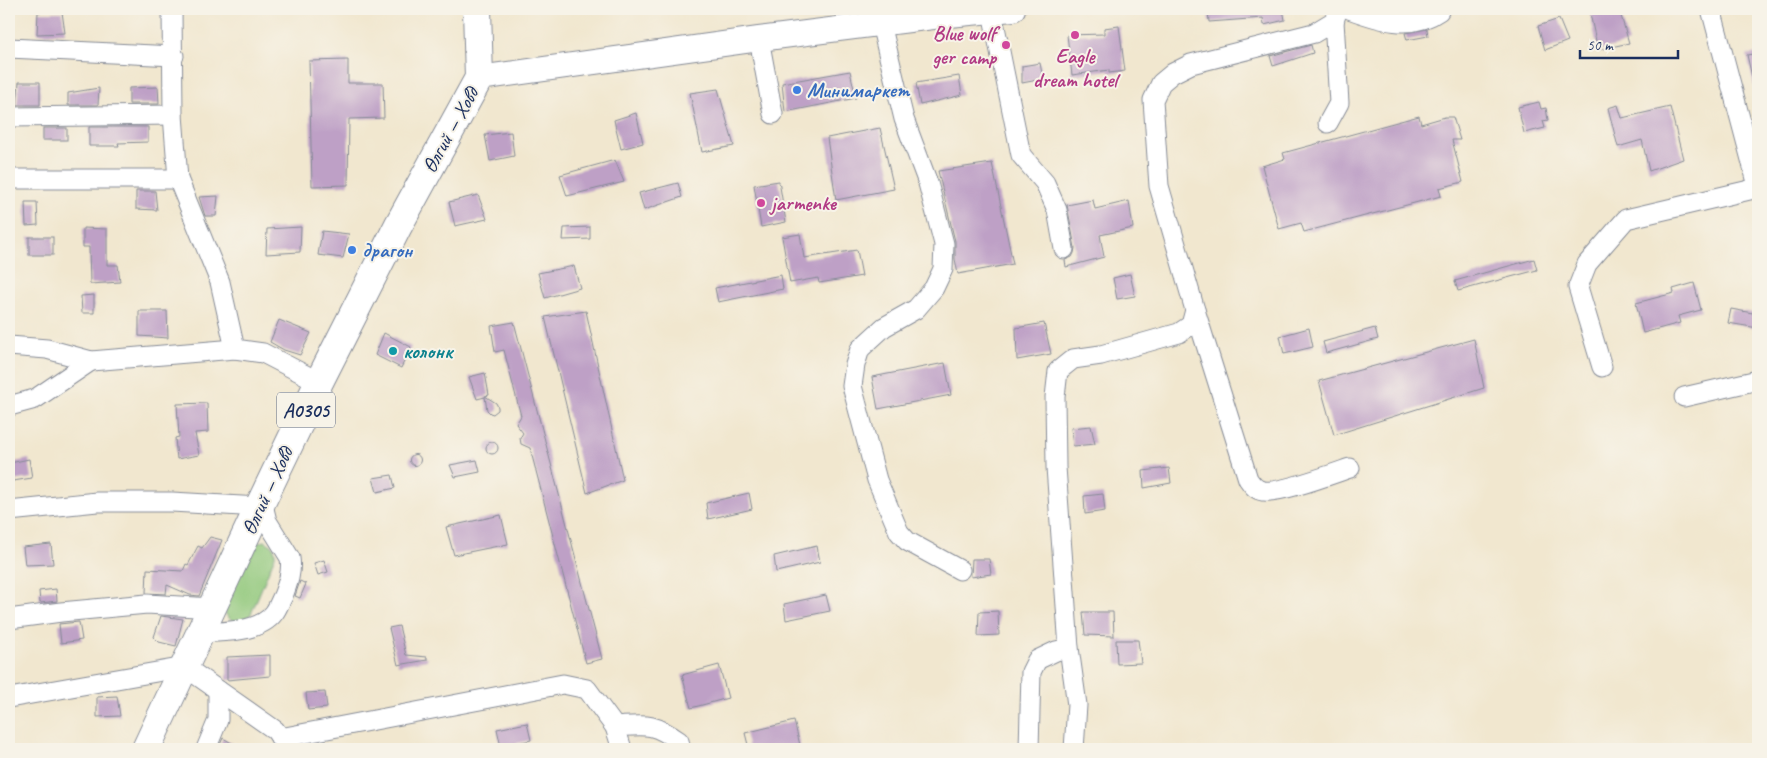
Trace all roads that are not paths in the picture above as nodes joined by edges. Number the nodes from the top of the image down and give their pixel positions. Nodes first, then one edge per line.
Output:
1 (172, 9) edge
2 (477, 9) edge
3 (1350, 9) edge
4 (1440, 9) edge
5 (1711, 9) edge
6 (1003, 10) edge
7 (1336, 15) edge
8 (881, 24) junction
9 (760, 39) junction
10 (9, 48) edge
11 (174, 56) junction
12 (479, 78) junction
13 (773, 114) dead end
14 (173, 115) junction
15 (9, 117) edge
16 (1328, 124) dead end
17 (9, 179) edge
18 (178, 179) junction
19 (1758, 187) edge
20 (1064, 249) dead end
21 (1195, 310) junction
22 (9, 346) edge
23 (235, 349) junction
24 (91, 361) junction
25 (1602, 367) dead end
26 (1758, 380) edge
27 (320, 382) junction
28 (1684, 398) dead end
29 (9, 406) edge
30 (1350, 468) dead end
31 (260, 504) junction
32 (9, 511) edge
33 (960, 570) dead end
34 (9, 619) edge
35 (206, 621) junction
36 (1069, 648) junction
37 (185, 667) junction
38 (218, 690) junction
39 (9, 698) edge
40 (615, 727) junction
41 (285, 744) edge
42 (146, 749) edge
43 (206, 749) edge
44 (622, 749) edge
45 (680, 749) edge
46 (1029, 749) edge
47 (1074, 749) edge

1 - 11 street
2 - 12 highway
3 - 4 street
5 - 19 street
6 - 8 main road
6 - 20 street
7 - 16 street
7 - 21 street
8 - 9 main road
8 - 33 street
9 - 12 main road
9 - 13 street
10 - 11 street
11 - 14 street
12 - 27 highway, Өлгий — Ховд / A0305
14 - 15 street
14 - 18 street
17 - 18 street
18 - 23 street
19 - 25 street
21 - 30 street
21 - 36 street
22 - 24 street
23 - 24 street
23 - 27 street
24 - 29 street
26 - 28 street
27 - 31 highway, Өлгий — Ховд / A0305
31 - 32 street
31 - 35 highway, Өлгий — Ховд / A0305
31 - 35 street
34 - 35 street
35 - 37 highway, Өлгий — Ховд / A0305
36 - 46 street
36 - 47 street
37 - 38 street
37 - 39 street
37 - 42 highway, Өлгий — Ховд / A0305
38 - 41 street
38 - 43 street
40 - 41 street
40 - 44 street
40 - 45 street

